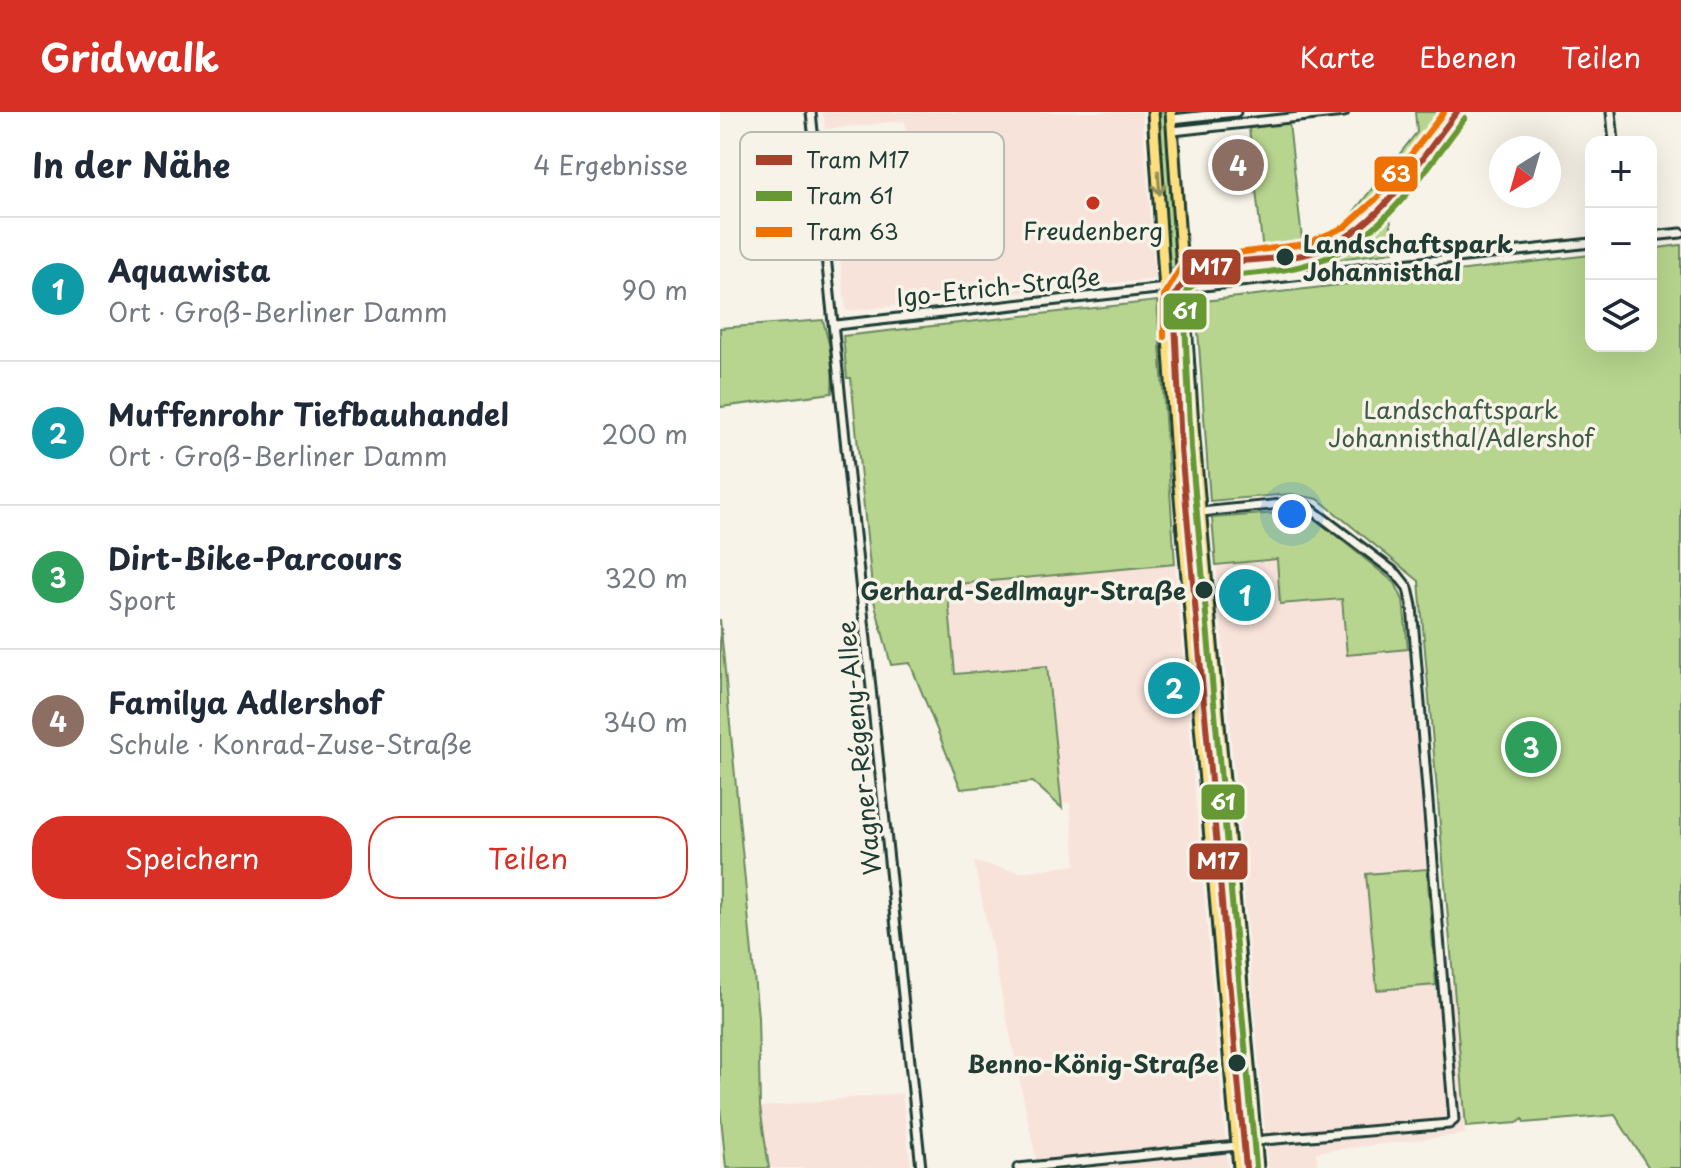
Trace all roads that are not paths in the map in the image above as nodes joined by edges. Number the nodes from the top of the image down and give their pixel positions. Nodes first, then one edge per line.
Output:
1 (811, 112) edge
2 (1153, 112) edge
3 (1236, 112) edge
4 (1344, 112) edge
5 (1611, 112) edge
6 (1295, 114) edge
7 (1281, 115) edge
8 (1172, 116) edge
9 (1173, 131) junction
10 (813, 132) edge
11 (1613, 136) edge
12 (1681, 233) edge
13 (1657, 235) edge
14 (1585, 244) edge
15 (828, 260) edge
16 (1166, 288) junction
17 (1186, 288) junction
18 (836, 325) junction
19 (1201, 512) junction
20 (1255, 1142) junction
21 (1237, 1146) junction
22 (921, 1168) edge
23 (1018, 1168) edge
24 (1239, 1168) edge
25 (1258, 1168) edge

1 - 10 street, Wagner-Régeny-Allee
2 -> 16 main road
3 - 8 street
4 - 6 street
5 - 11 street
6 - 7 street
7 - 9 street
8 - 9 main road
9 - 17 main road
12 - 13 street
14 - 17 street
15 - 18 street, Wagner-Régeny-Allee
16 - 17 main road
16 - 18 street, Igo-Etrich-Straße
16 - 21 main road
17 - 19 main road
18 - 22 street, Wagner-Régeny-Allee
19 - 20 main road
19 - 20 street
20 - 21 street
20 - 25 main road
21 - 23 street
21 - 24 main road

